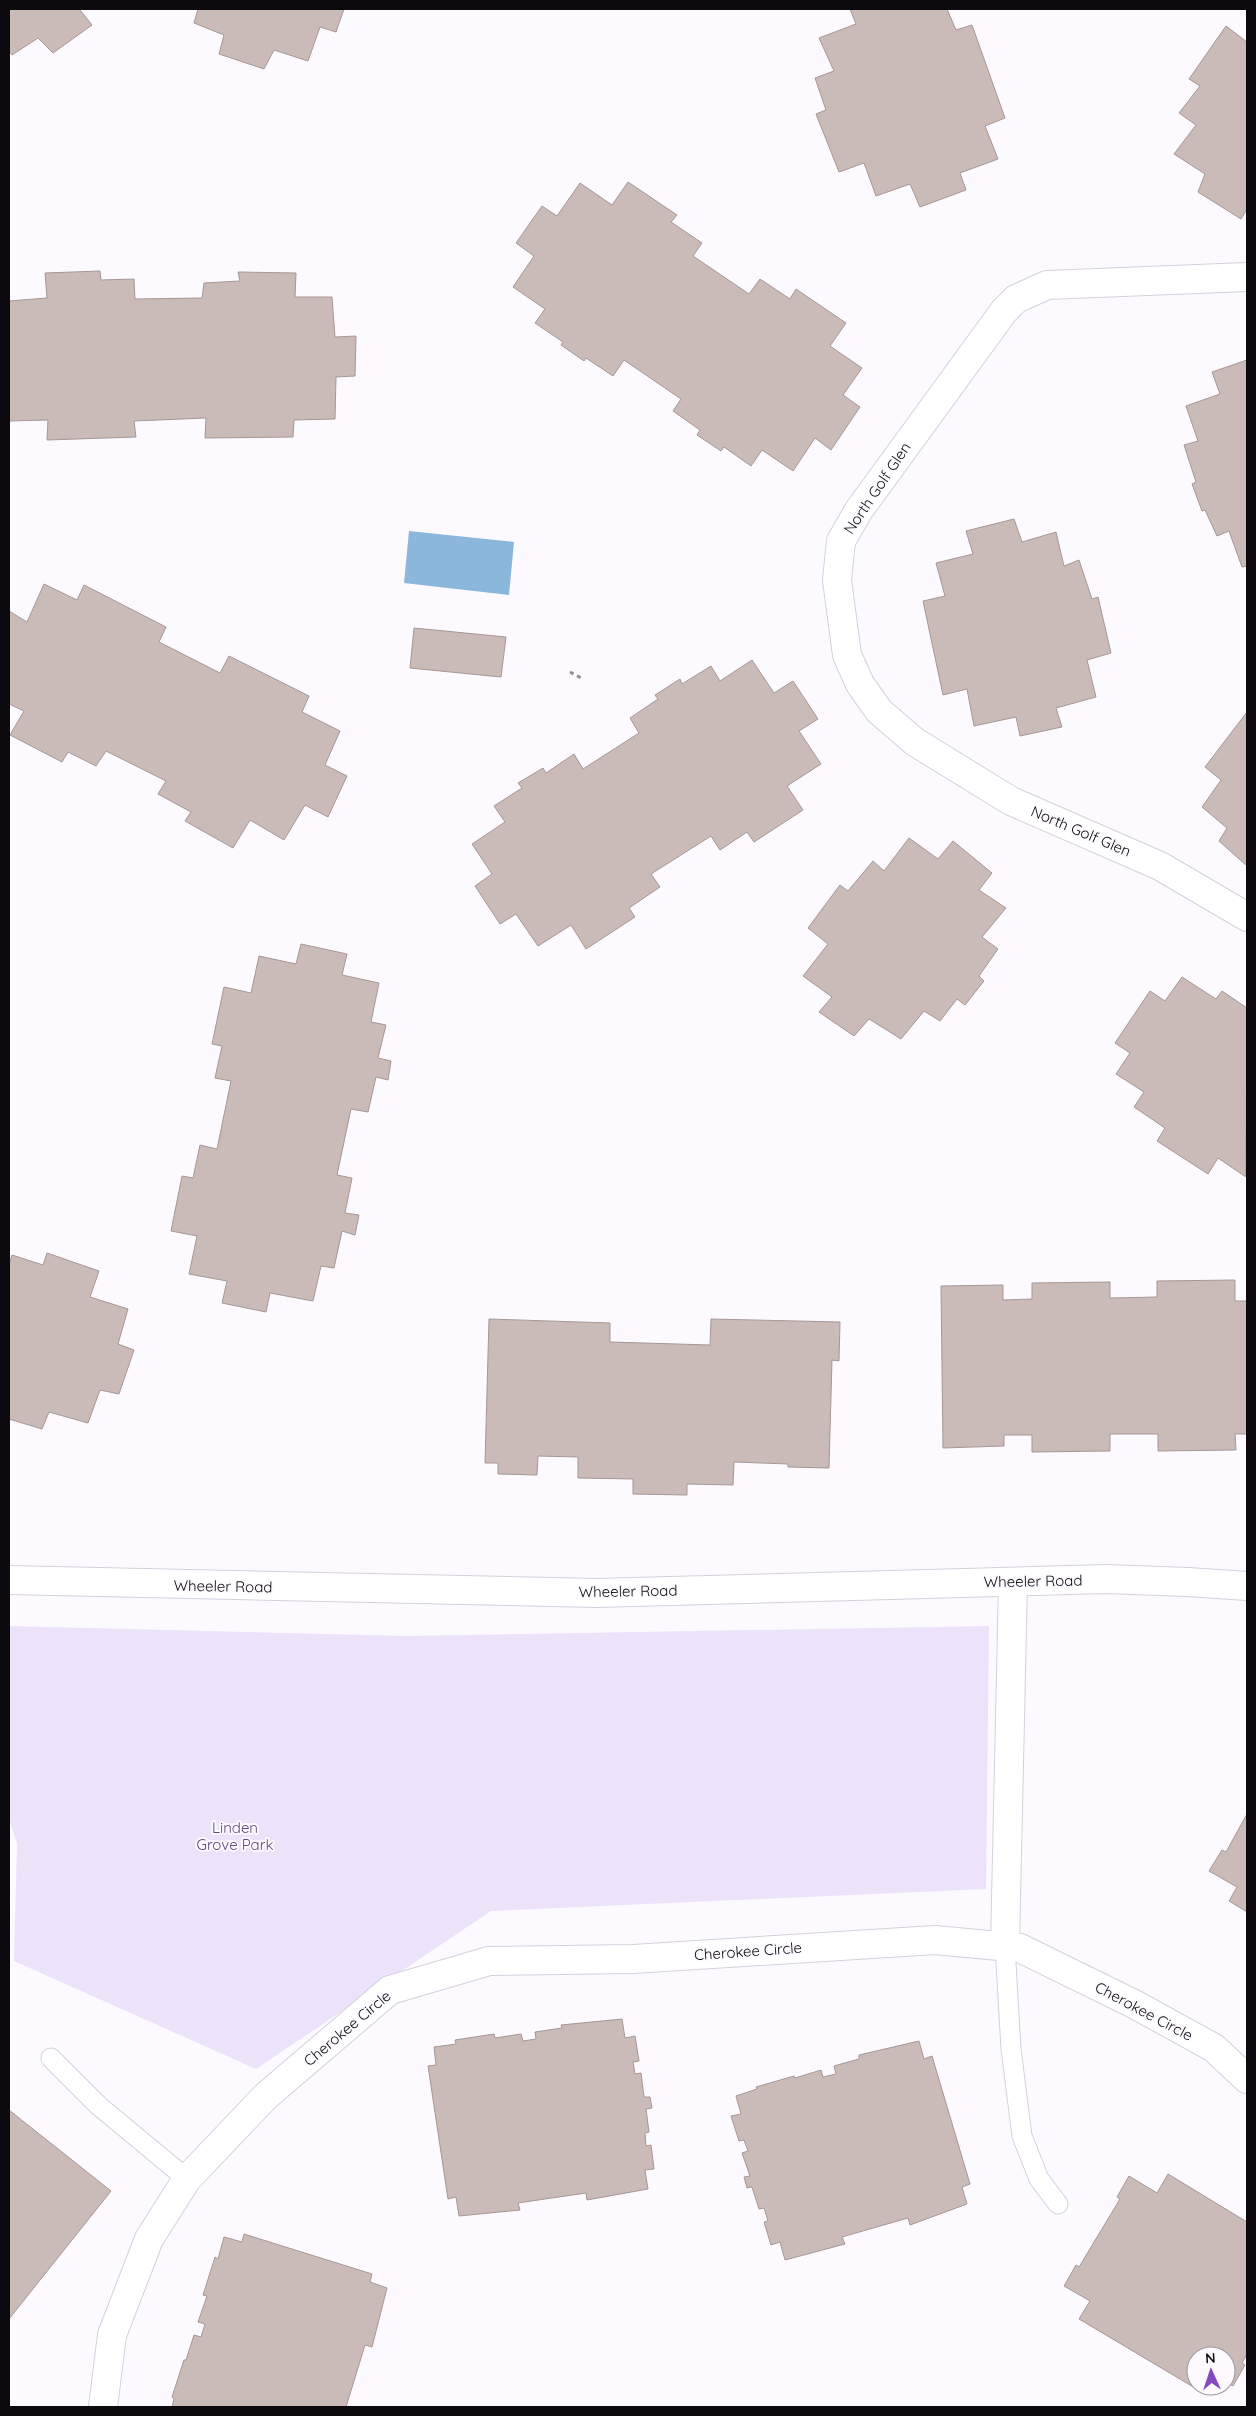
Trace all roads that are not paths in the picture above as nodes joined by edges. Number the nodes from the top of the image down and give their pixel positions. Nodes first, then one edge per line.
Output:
1 (1247, 277) edge
2 (1247, 918) edge
3 (9, 1580) edge
4 (1013, 1582) junction
5 (1247, 1586) edge
6 (1005, 1946) junction
7 (52, 2058) dead end
8 (1247, 2079) edge
9 (187, 2179) junction
10 (1058, 2204) dead end
11 (103, 2407) edge

1 - 2 street, North Golf Glen
3 - 4 street, Wheeler Road
4 - 5 street, Wheeler Road
4 - 6 street
6 - 8 street, Cherokee Circle
6 - 9 street, Cherokee Circle
6 - 10 lane
7 - 9 lane
9 - 11 street, Cherokee Circle

